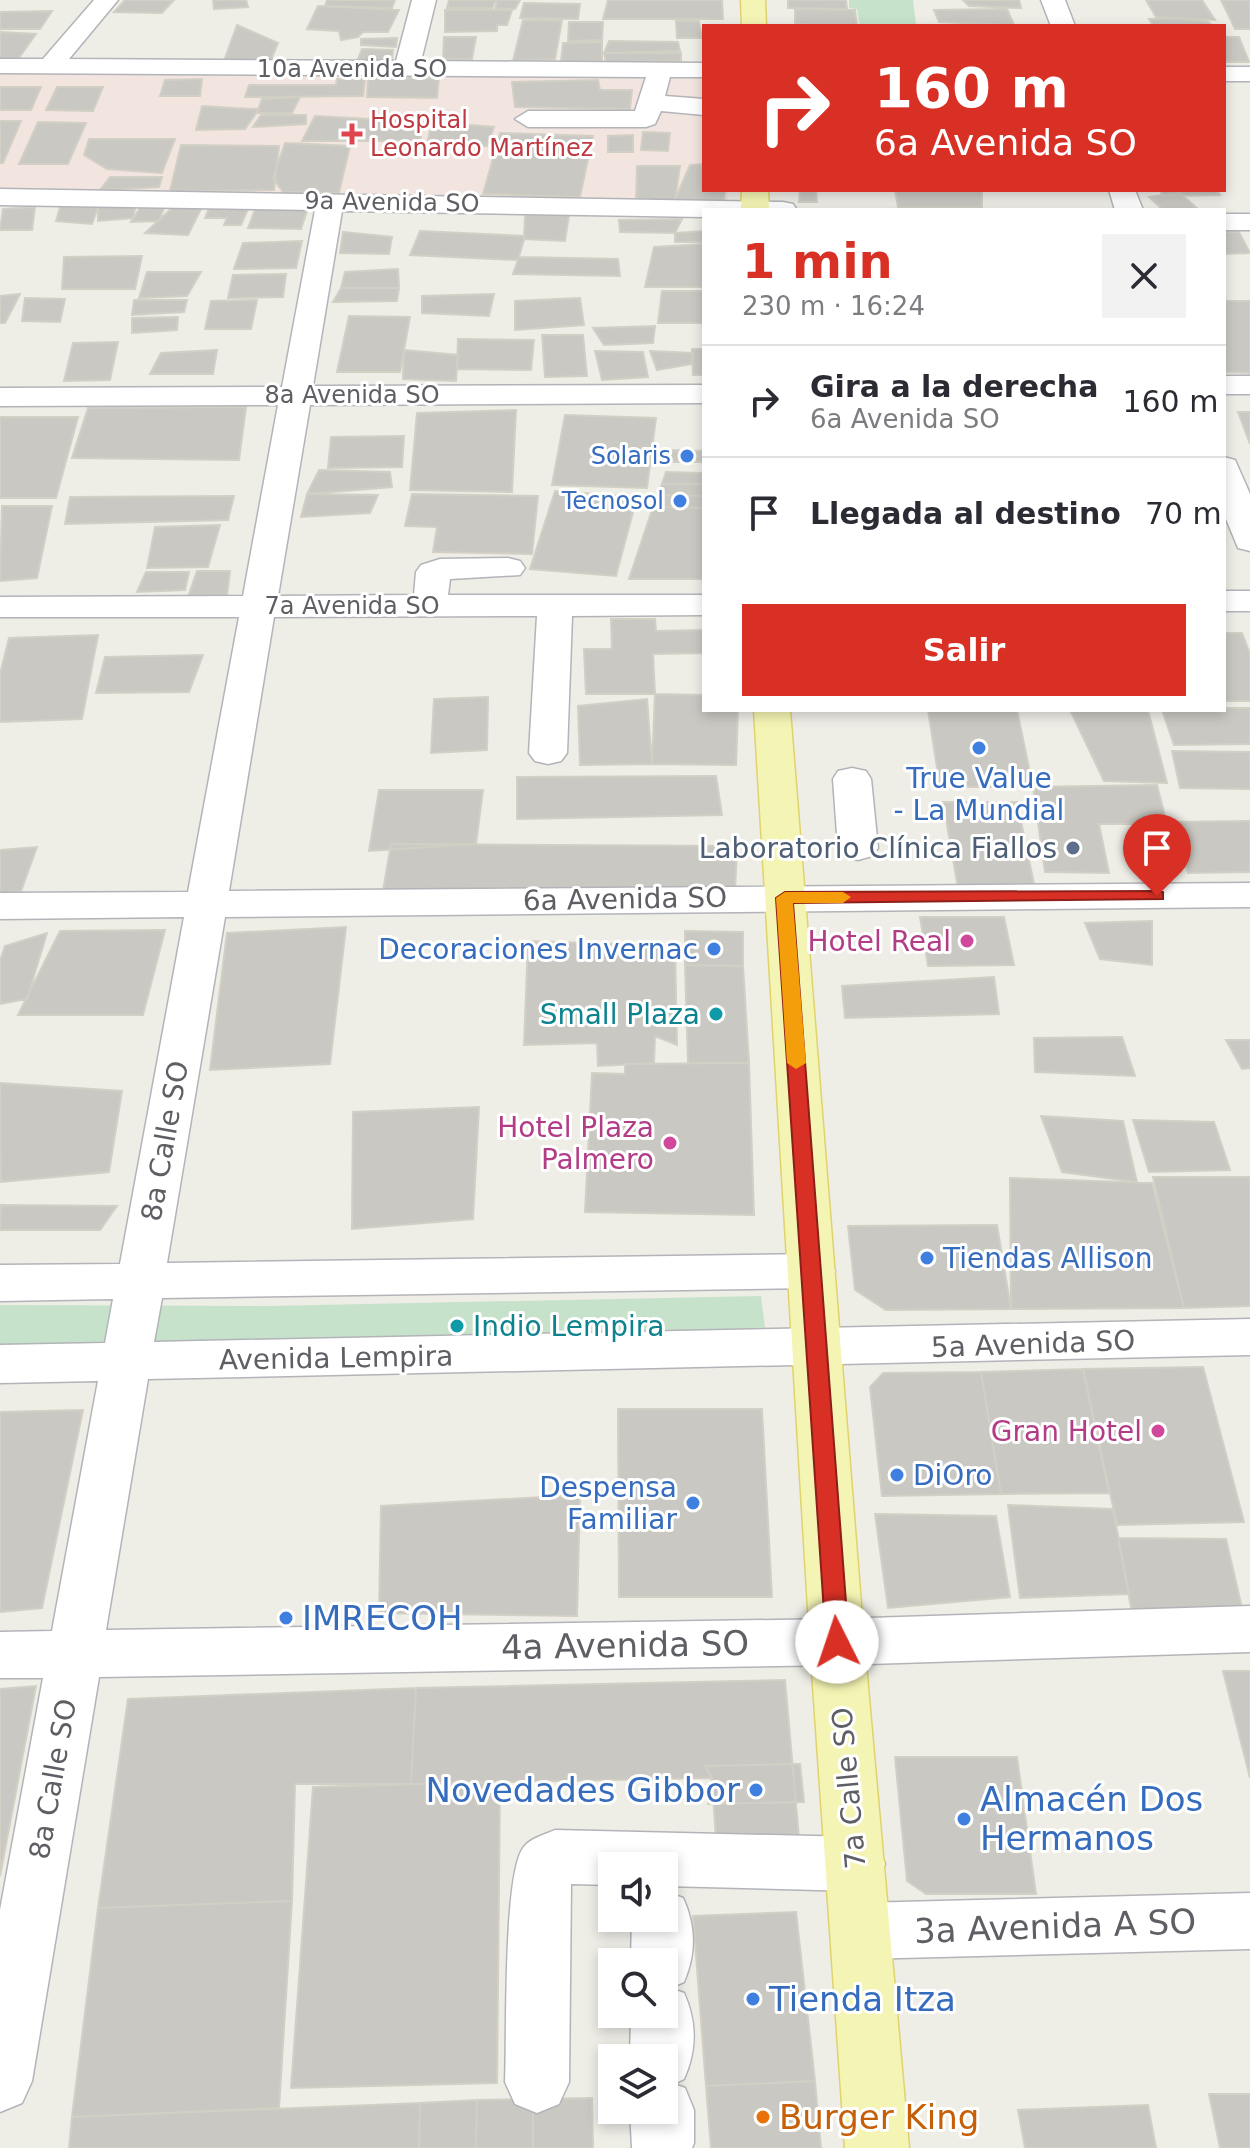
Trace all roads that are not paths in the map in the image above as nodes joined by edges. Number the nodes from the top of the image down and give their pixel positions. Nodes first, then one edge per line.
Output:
1 (106, 0) edge
2 (424, 0) edge
3 (753, 0) edge
4 (1053, 0) edge
5 (754, 24) edge
6 (1062, 24) edge
7 (0, 66) edge
8 (50, 66) junction
9 (406, 70) junction
10 (660, 70) junction
11 (702, 70) edge
12 (1226, 74) edge
13 (1250, 74) edge
14 (652, 103) junction
15 (702, 107) edge
16 (528, 119) dead end
17 (0, 197) edge
18 (330, 200) junction
19 (702, 209) edge
20 (1226, 222) edge
21 (1250, 222) edge
22 (1226, 385) edge
23 (1250, 385) edge
24 (702, 394) edge
25 (297, 396) junction
26 (0, 397) edge
27 (1226, 473) edge
28 (1250, 541) edge
29 (508, 568) dead end
30 (1226, 601) edge
31 (1250, 601) edge
32 (702, 605) edge
33 (259, 606) junction
34 (430, 606) junction
35 (555, 606) junction
36 (0, 607) edge
37 (772, 712) edge
38 (548, 753) dead end
39 (852, 779) dead end
40 (858, 848) dead end
41 (1250, 895) edge
42 (785, 898) junction
43 (206, 904) junction
44 (0, 906) edge
45 (811, 1271) junction
46 (141, 1280) junction
47 (0, 1283) edge
48 (1250, 1337) edge
49 (817, 1350) junction
50 (126, 1362) junction
51 (0, 1364) edge
52 (1250, 1629) edge
53 (837, 1642) junction
54 (75, 1654) junction
55 (0, 1655) edge
56 (598, 1859) edge
57 (678, 1863) edge
58 (855, 1864) junction
59 (1250, 1921) edge
60 (861, 1931) junction
61 (0, 2081) edge
62 (537, 2082) dead end
63 (877, 2148) edge

1 - 8 street
2 - 9 street
3 - 5 main road
4 - 6 street
7 - 8 street, 10a Avenida SO
8 - 9 street, 10a Avenida SO
9 - 10 street, 10a Avenida SO
10 - 11 street, 10a Avenida SO
10 - 14 street
12 - 13 street
14 - 15 street
14 - 16 street
17 - 18 street, 9a Avenida SO
18 - 19 street, 9a Avenida SO
18 - 25 street, 8a Calle SO
20 - 21 street
22 - 23 street
24 - 25 street, 8a Avenida SO
25 - 26 street, 8a Avenida SO
25 - 33 street, 8a Calle SO
27 - 28 street
29 - 34 street
30 - 31 street
32 - 35 street, 7a Avenida SO
33 - 34 street, 7a Avenida SO
33 - 36 street, 7a Avenida SO
33 - 43 street, 8a Calle SO
34 - 35 street, 7a Avenida SO
35 - 38 street
37 - 42 main road, 7a Calle SO
39 - 40 street
41 - 42 street, 6a Avenida SO
42 - 43 street, 6a Avenida SO
42 - 45 main road, 7a Calle SO
43 - 44 street, 6a Avenida SO
43 - 46 street, 8a Calle SO
45 - 46 street
45 - 49 main road, 7a Calle SO
46 - 47 street
46 - 50 street, 8a Calle SO
48 - 49 street, 5a Avenida SO
49 - 50 street, Avenida Lempira
49 - 53 main road, 7a Calle SO
50 - 51 street, Avenida Lempira
50 - 54 street, 8a Calle SO
52 - 53 street, 4a Avenida SO
53 - 54 street, 4a Avenida SO
53 - 58 main road, 7a Calle SO
54 - 55 street, 4a Avenida SO
54 - 61 street, 8a Calle SO
56 - 62 street
57 - 58 street
58 - 60 main road, 7a Calle SO
59 - 60 street, 3a Avenida A SO
60 - 63 main road, 7a Calle SO

